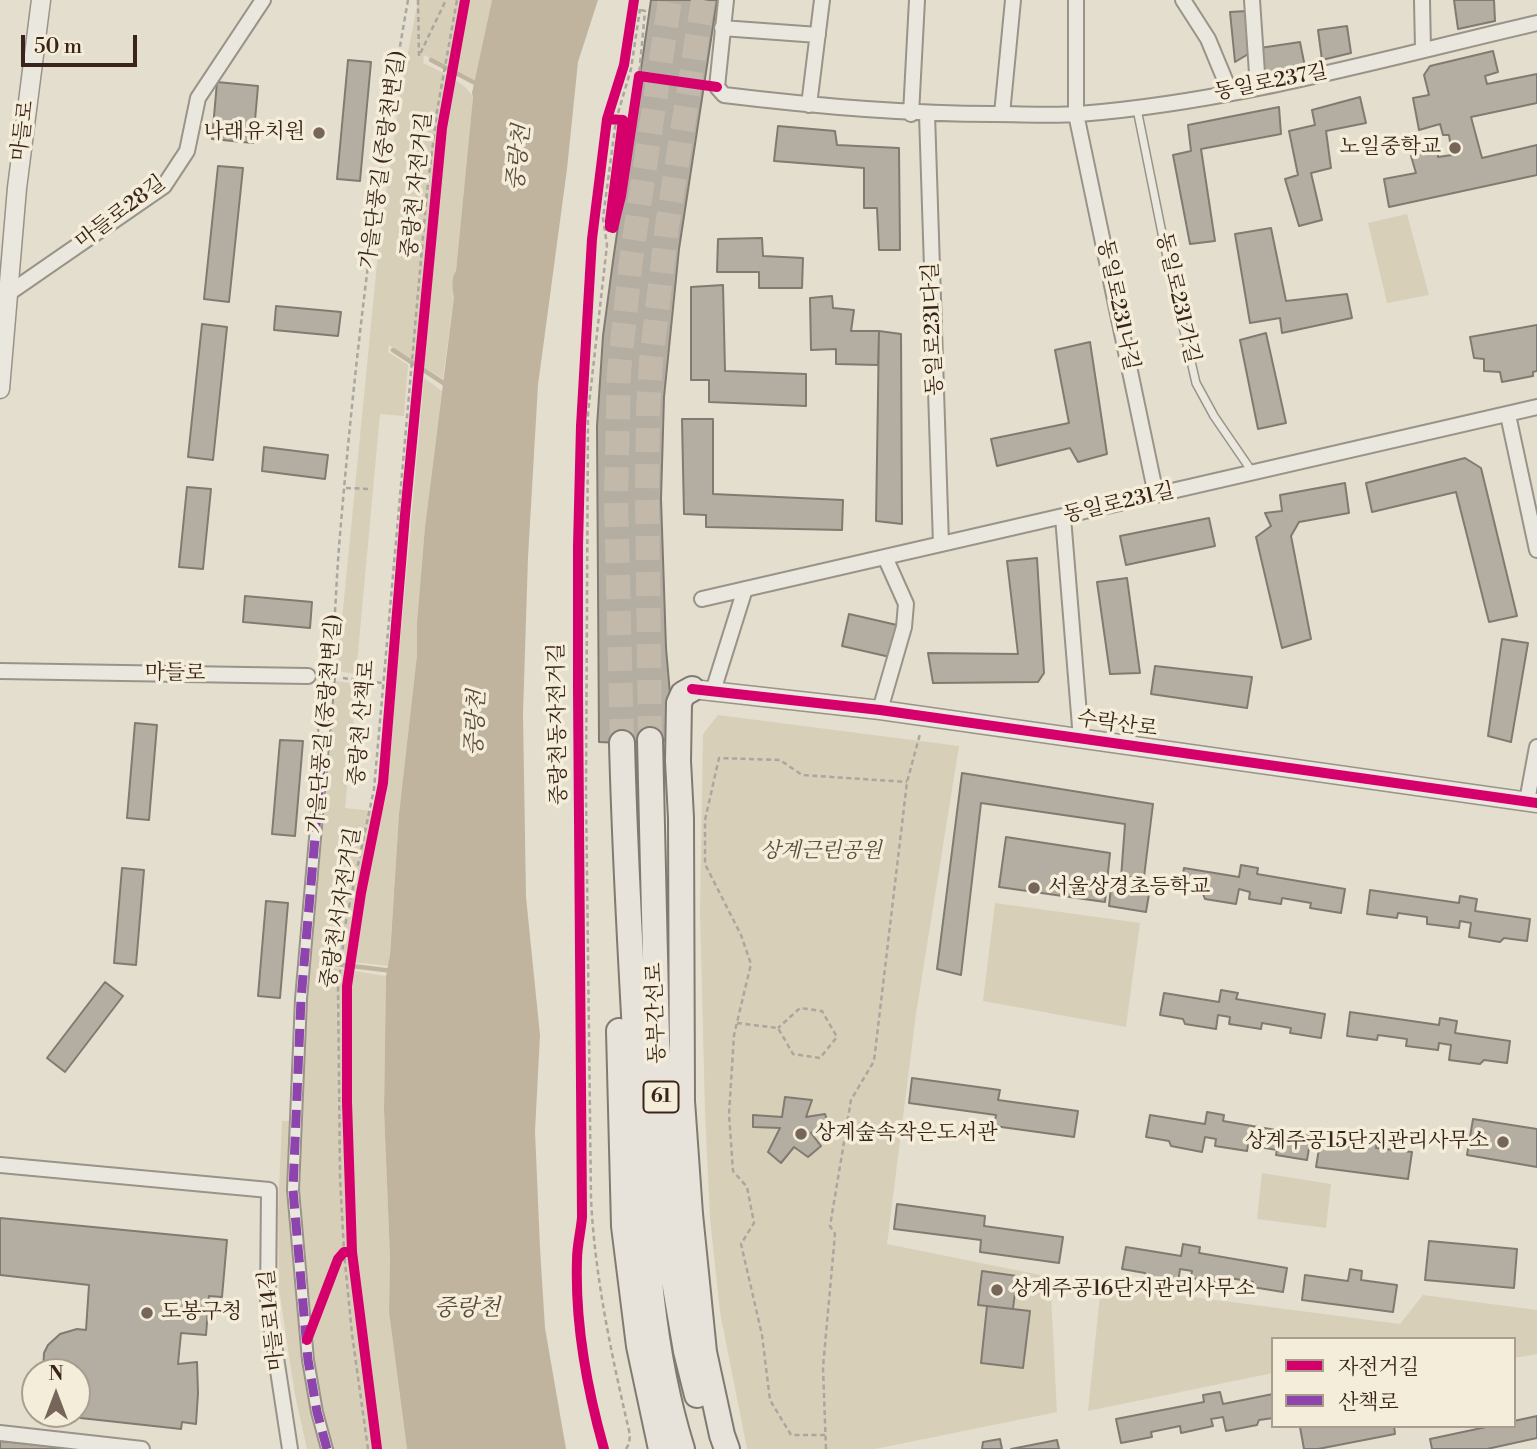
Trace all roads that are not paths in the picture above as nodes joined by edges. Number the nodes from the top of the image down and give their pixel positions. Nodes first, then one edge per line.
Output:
1 (41, 0) edge
2 (263, 0) edge
3 (726, 0) edge
4 (822, 0) edge
5 (917, 0) edge
6 (1013, 0) edge
7 (1076, 0) edge
8 (1183, 0) edge
9 (1252, 0) edge
10 (1422, 0) edge
11 (1537, 23) edge
12 (722, 28) junction
13 (818, 34) junction
14 (1423, 50) junction
15 (1258, 88) junction
16 (1230, 92) junction
17 (809, 105) junction
18 (1137, 108) junction
19 (911, 114) junction
20 (927, 114) junction
21 (1002, 114) junction
22 (1076, 114) junction
23 (6, 302) edge
24 (0, 389) edge
25 (1537, 407) edge
26 (1508, 415) junction
27 (1254, 474) junction
28 (1156, 495) junction
29 (1063, 517) junction
30 (941, 544) junction
31 (1537, 550) edge
32 (884, 557) junction
33 (745, 589) junction
34 (702, 599) dead end
35 (0, 671) edge
36 (308, 676) dead end
37 (329, 677) road end
38 (703, 690) junction
39 (880, 710) junction
40 (1081, 739) junction
41 (650, 740) tunnel mouth
42 (622, 743) tunnel mouth
43 (1537, 747) edge
44 (1532, 802) edge
45 (624, 831) junction
46 (0, 1165) edge
47 (0, 1433) edge
48 (142, 1449) edge
49 (290, 1449) edge
50 (327, 1449) edge
51 (661, 1449) edge
52 (682, 1449) edge
53 (713, 1449) edge
54 (727, 1449) edge

1 - 23 street, 마들로
2 - 23 street, 마들로28길
3 - 12 street
4 - 13 street
5 - 19 street
6 - 21 street
7 - 22 street, 동일로231나길
8 - 16 street
9 - 15 street
10 - 14 street
11 - 14 street, 동일로237길
12 - 13 street
12 - 17 street, 동일로237길
13 - 17 street
14 - 15 street, 동일로237길
15 - 16 street, 동일로237길
16 - 18 street, 동일로237길
17 - 19 street, 동일로237길
18 - 22 street, 동일로237길
18 - 27 lane, 동일로231가길
19 - 20 street, 동일로237길
20 - 21 street, 동일로237길
20 - 30 street, 동일로231다길
21 - 22 street, 동일로237길
22 - 28 street, 동일로231나길
23 - 24 street, 마들로
25 - 26 street, 동일로231길
26 - 27 street, 동일로231길
26 - 31 street
27 - 28 street, 동일로231길
28 - 29 street, 동일로231길
29 - 30 street, 동일로231길
29 - 40 street, 수락산로
30 - 32 street, 동일로231길
32 - 33 street, 동일로231길
32 - 39 street
33 - 34 street, 동일로231길
33 - 38 street
35 - 36 street, 마들로
37 - 50 street, 가을단풍길 (중랑천변길)
38 - 39 street, 수락산로
38 - 54 highway
39 - 40 street, 수락산로
40 - 44 street, 수락산로
41 - 53 highway, 동부간선로 / 61
42 - 45 highway, 동부간선로 / 61
43 - 44 street, 수락산로
45 - 51 highway
45 - 52 highway, 동부간선로 / 61
46 - 49 street, 마들로14길
47 - 48 street

